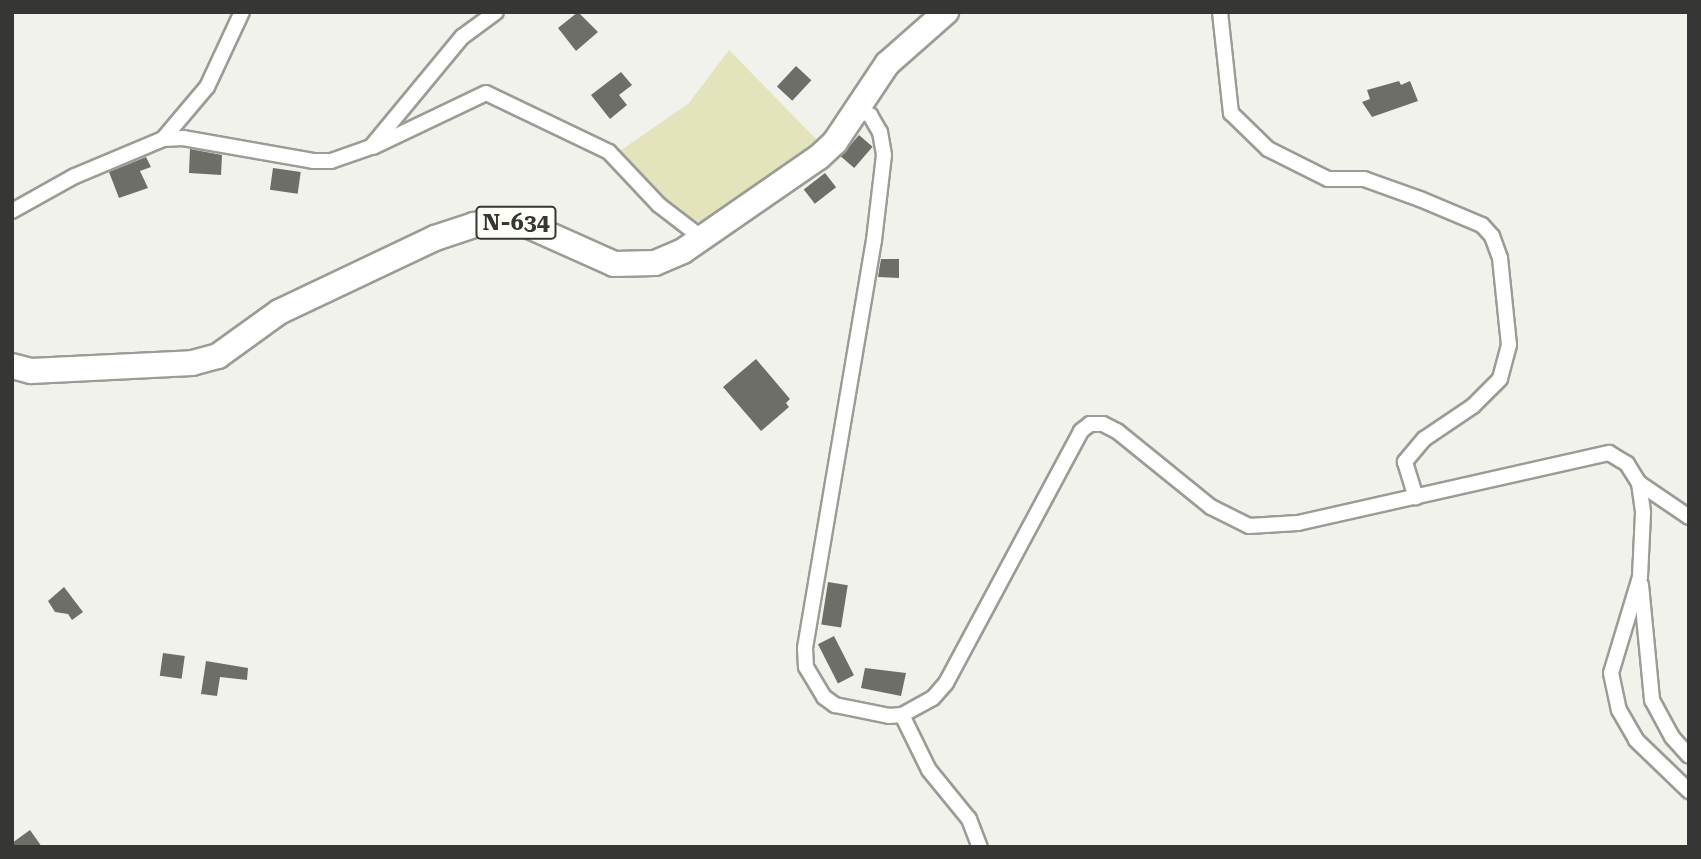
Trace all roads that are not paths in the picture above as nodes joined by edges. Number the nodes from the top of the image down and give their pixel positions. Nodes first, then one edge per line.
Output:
1 (242, 12) edge
2 (496, 12) edge
3 (946, 12) edge
4 (1220, 12) edge
5 (856, 111) junction
6 (163, 139) junction
7 (371, 147) junction
8 (12, 211) edge
9 (702, 238) junction
10 (12, 366) edge
11 (1639, 483) junction
12 (1416, 497) junction
13 (1689, 517) edge
14 (1640, 577) junction
15 (902, 715) junction
16 (1689, 756) edge
17 (1689, 791) edge
18 (980, 847) edge

1 - 6 street
2 - 7 street
3 - 5 highway, N-634
4 - 12 street
5 - 9 highway, N-634
5 - 15 street
6 - 7 street
6 - 8 street
7 - 9 street
9 - 10 highway, N-634
11 - 12 street
11 - 13 street
11 - 14 street
12 - 15 street
14 - 16 street
14 - 17 street
15 - 18 street

